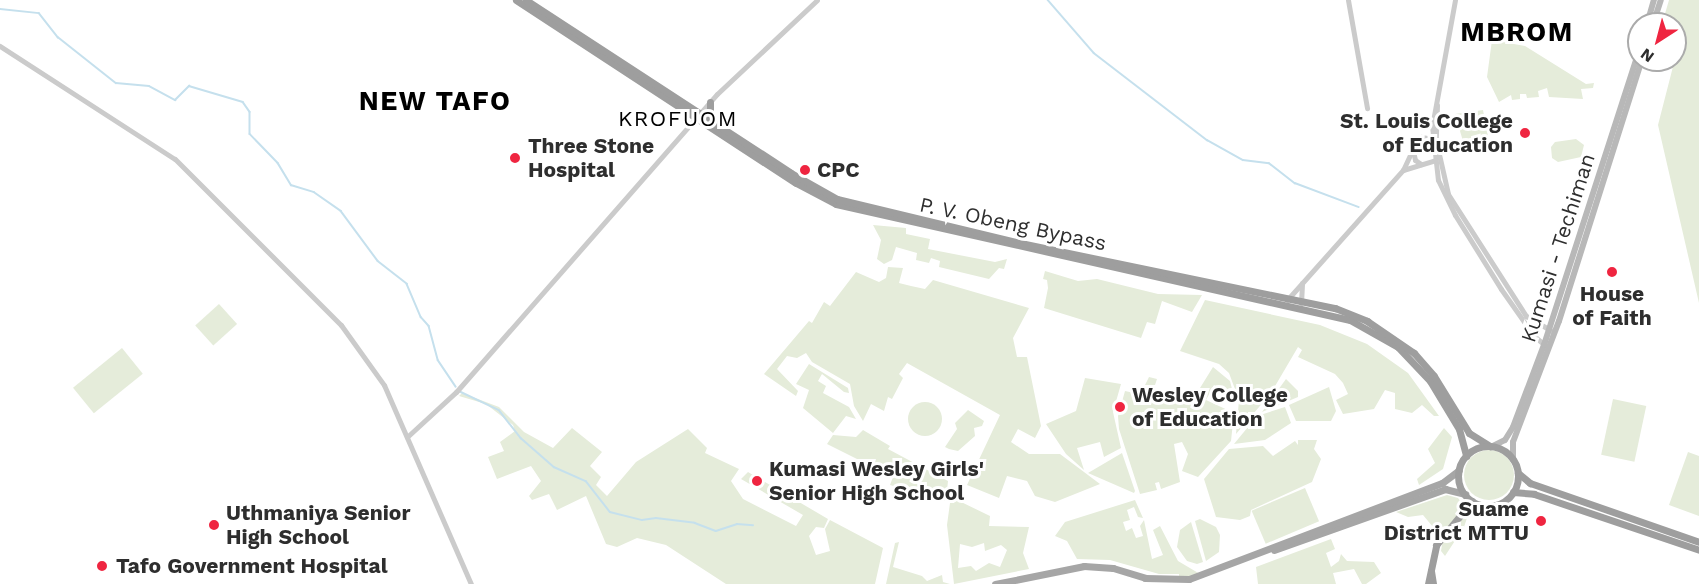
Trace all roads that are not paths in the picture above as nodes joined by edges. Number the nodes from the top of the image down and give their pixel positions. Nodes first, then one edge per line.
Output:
1 (516, 0) edge
2 (526, 0) edge
3 (818, 0) edge
4 (1348, 0) edge
5 (1455, 0) edge
6 (0, 46) edge
7 (1632, 72) edge
8 (1638, 72) edge
9 (710, 102) junction
10 (1437, 103) junction
11 (1367, 108) dead end
12 (698, 116) junction
13 (710, 121) junction
14 (1431, 138) junction
15 (1412, 153) junction
16 (1437, 159) junction
17 (1423, 164) junction
18 (1403, 170) junction
19 (1436, 172) junction
20 (1172, 278) junction
21 (1302, 283) junction
22 (1287, 301) junction
23 (1300, 304) junction
24 (1552, 331) junction
25 (1547, 346) junction
26 (407, 437) junction
27 (1492, 446) junction
28 (1466, 456) junction
29 (1513, 460) junction
30 (1459, 470) junction
31 (1518, 473) junction
32 (1513, 492) junction
33 (1465, 494) junction
34 (1472, 501) junction
35 (1658, 531) junction
36 (1699, 542) edge
37 (1699, 550) edge
38 (1268, 551) junction
39 (1431, 571) junction
40 (471, 584) edge
41 (995, 584) edge
42 (1428, 584) edge
43 (1433, 584) edge

1 - 12 highway, P. V. Obeng Bypass
2 - 12 highway, P. V. Obeng Bypass
3 - 9 street
4 - 11 street
5 - 10 street
6 - 26 street
7 - 24 main road, Kumasi - Techiman
8 - 24 main road, Kumasi - Techiman
9 - 12 street
9 - 13 highway
10 - 14 street
10 - 14 street
12 - 13 highway, P. V. Obeng Bypass
12 - 20 highway, P. V. Obeng Bypass
12 - 26 street
13 - 20 highway, P. V. Obeng Bypass
14 - 15 street
14 - 16 street
15 - 17 street
15 - 18 street
16 - 17 street
16 - 19 street
16 - 24 street
17 - 18 street
17 - 19 street
18 - 21 street
19 - 25 street
20 - 22 highway, P. V. Obeng Bypass
21 - 22 street
21 - 23 street
22 - 23 highway, P. V. Obeng Bypass
23 - 27 highway, P. V. Obeng Bypass
23 - 28 highway, P. V. Obeng Bypass
24 - 25 main road, Kumasi - Techiman
25 - 27 main road, Kumasi - Techiman
25 - 29 main road, Kumasi - Techiman
26 - 40 street
27 - 28 highway
27 - 29 highway
28 - 30 highway
29 - 31 highway
30 - 33 highway
30 - 38 main road
31 - 32 highway
31 - 35 highway
32 - 34 highway
32 - 35 highway
33 - 34 highway
33 - 38 main road
34 - 39 highway
35 - 36 highway
35 - 37 highway
38 - 41 main road
39 - 42 highway
39 - 43 highway

